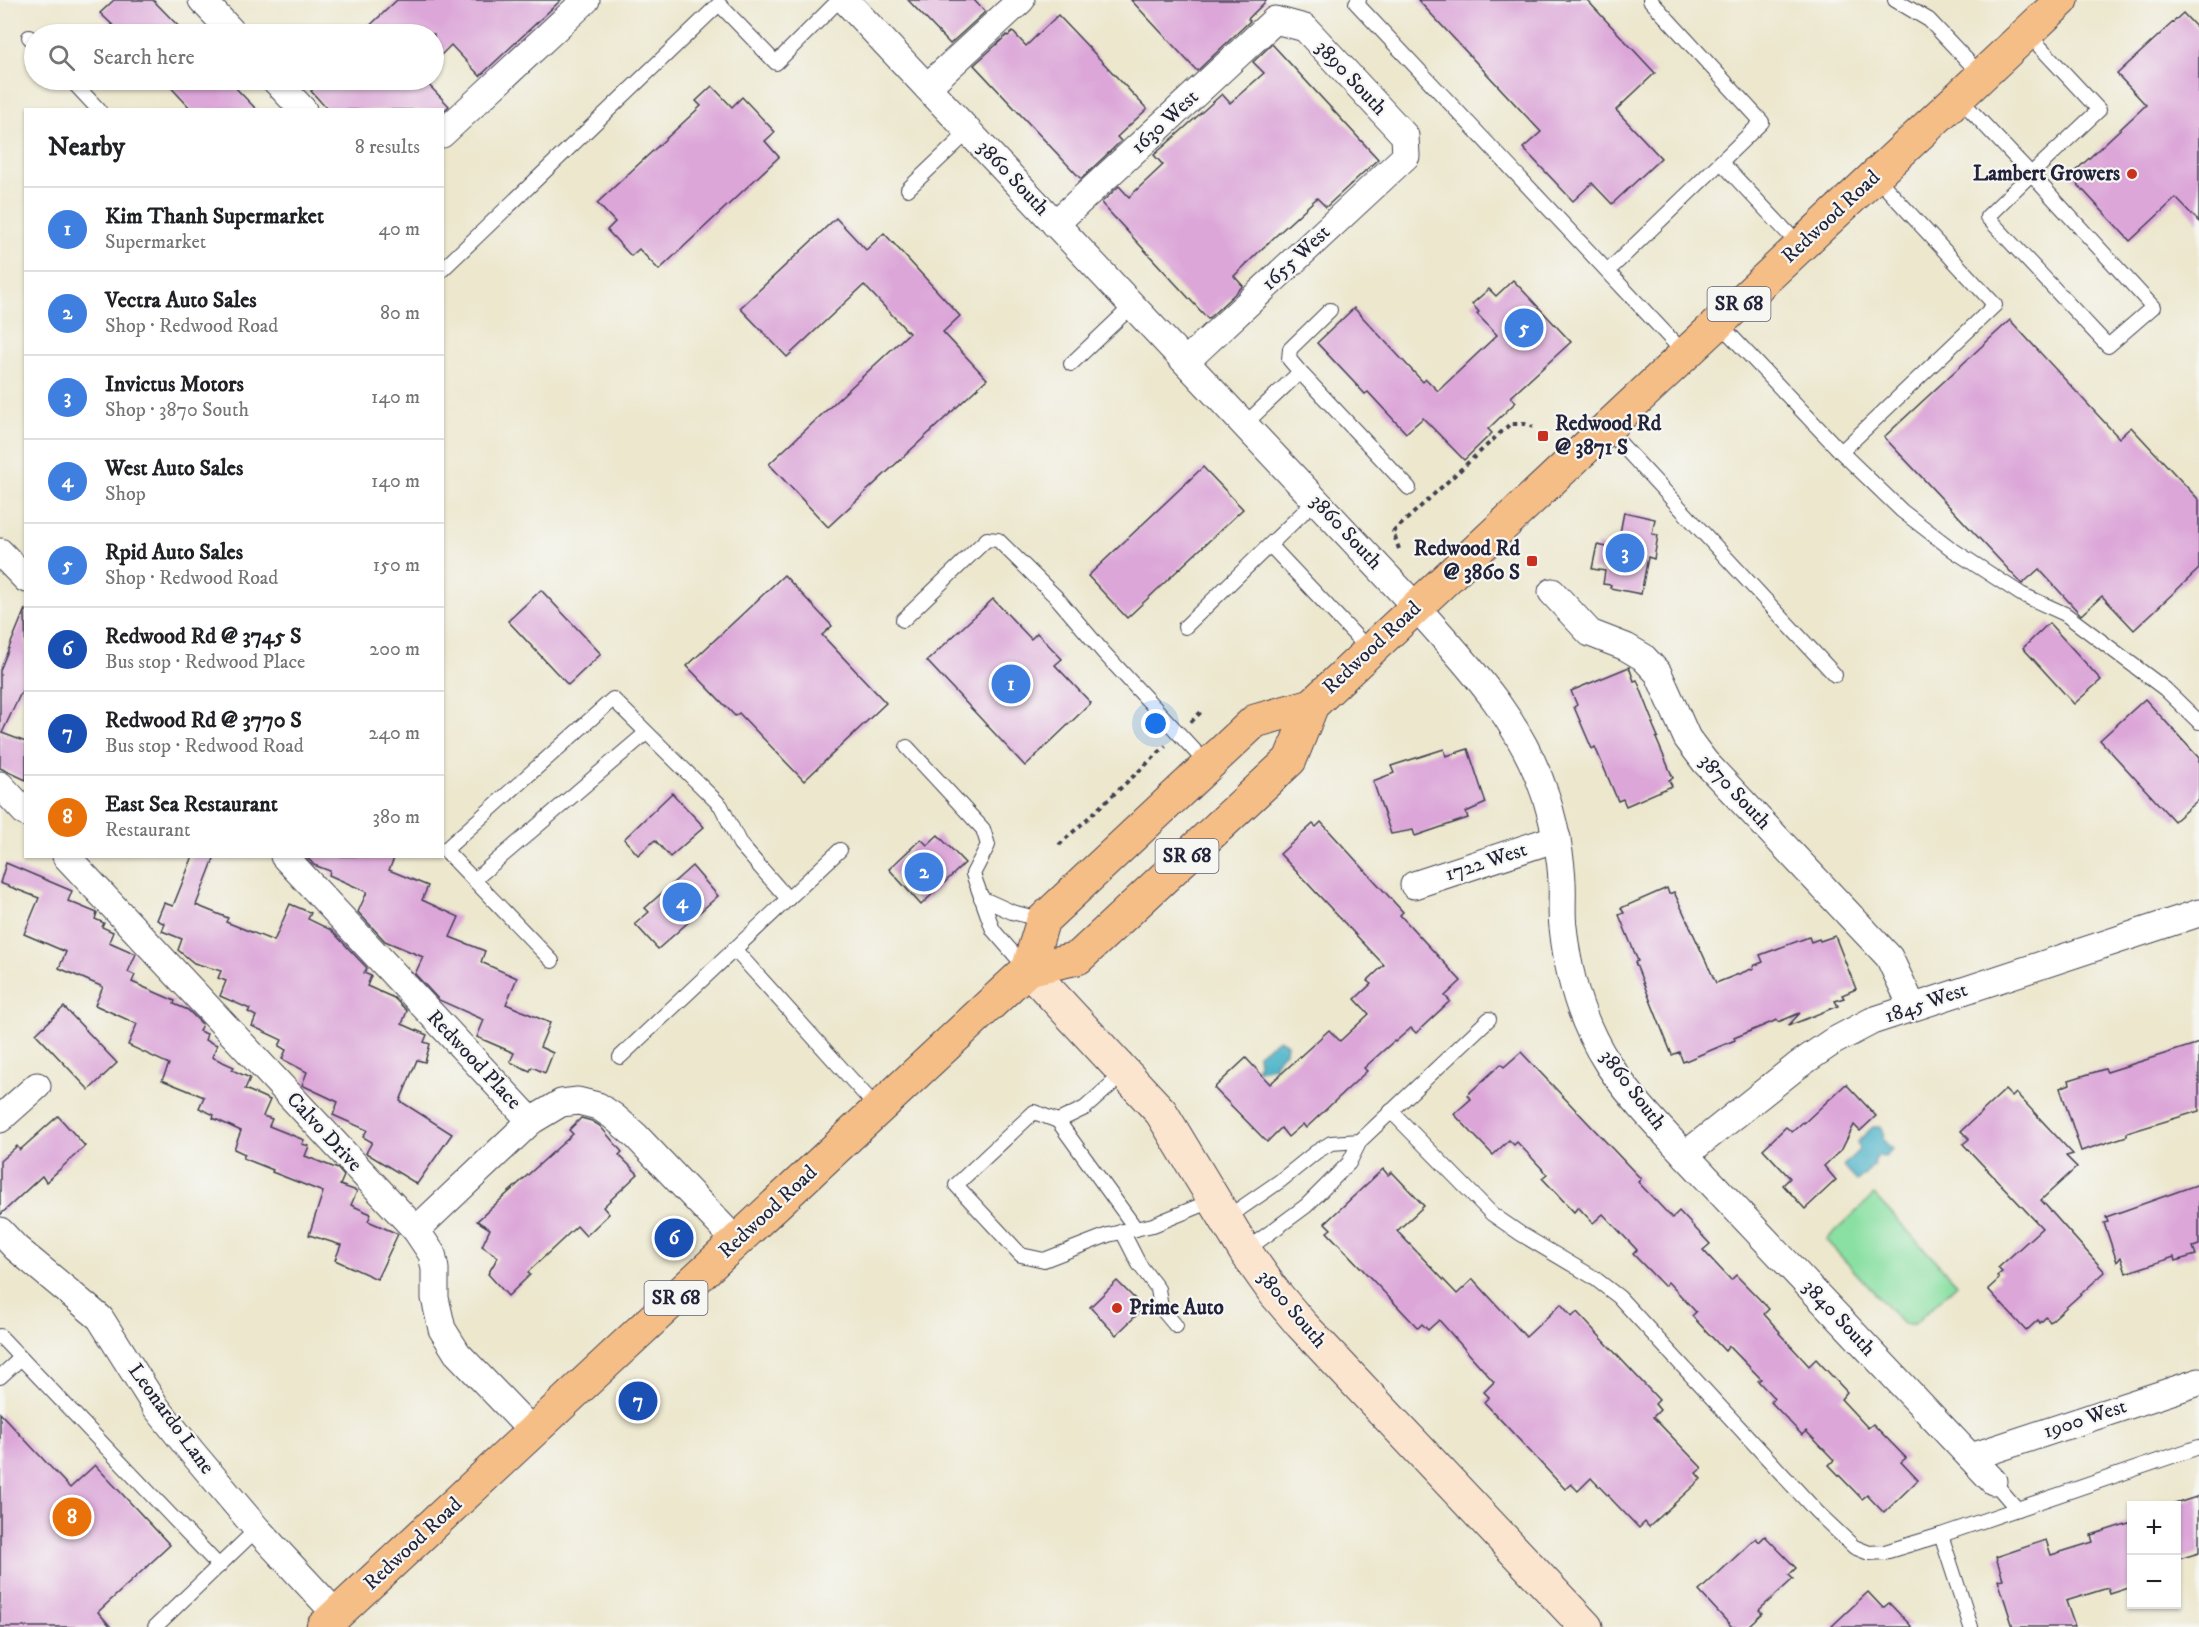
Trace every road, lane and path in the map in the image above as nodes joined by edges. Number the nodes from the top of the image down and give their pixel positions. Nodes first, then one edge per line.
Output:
1 (202, 0) edge
2 (586, 0) edge
3 (839, 0) edge
4 (845, 0) edge
5 (1021, 0) edge
6 (1359, 0) edge
7 (1650, 0) edge
8 (1895, 0) edge
9 (2062, 0) edge
10 (1275, 20) joint
11 (225, 24) edge
12 (2027, 33) junction
13 (1970, 86) junction
14 (927, 87) junction
15 (80, 90) edge
16 (284, 90) edge
17 (97, 108) edge
18 (301, 108) edge
19 (969, 131) junction
20 (444, 132) edge
21 (1406, 156) joint
22 (1721, 162) junction
23 (2031, 174) junction
24 (1875, 176) junction
25 (908, 189) dead end
26 (1055, 224) junction
27 (1800, 246) junction
28 (444, 268) edge
29 (1608, 271) junction
30 (1133, 305) junction
31 (1330, 310) dead end
32 (1719, 323) junction
33 (1685, 354) junction
34 (1186, 361) junction
35 (1071, 364) dead end
36 (1299, 372) junction
37 (1245, 424) junction
38 (1533, 427) dead end
39 (1606, 428) junction
40 (1840, 452) junction
41 (1409, 488) dead end
42 (1316, 500) junction
43 (1270, 545) junction
44 (1399, 549) dead end
45 (0, 552) edge
46 (24, 577) edge
47 (1552, 592) dead end
48 (1416, 607) junction
49 (903, 620) dead end
50 (1185, 627) dead end
51 (1370, 650) junction
52 (1835, 675) dead end
53 (1312, 705) junction
54 (1203, 710) dead end
55 (2199, 722) edge
56 (646, 733) junction
57 (1179, 734) junction
58 (907, 747) dead end
59 (1208, 765) junction
60 (0, 785) edge
61 (24, 811) edge
62 (1557, 838) junction
63 (1059, 844) dead end
64 (840, 850) dead end
65 (68, 858) edge
66 (286, 858) edge
67 (474, 880) junction
68 (1414, 885) dead end
69 (981, 898) junction
70 (788, 899) junction
71 (2199, 914) edge
72 (1043, 920) junction
73 (734, 950) junction
74 (552, 961) dead end
75 (1028, 969) junction
76 (1912, 1006) junction
77 (1489, 1019) dead end
78 (620, 1057) dead end
79 (1124, 1072) junction
80 (37, 1086) dead end
81 (878, 1108) junction
82 (1392, 1111) junction
83 (0, 1119) edge
84 (531, 1121) junction
85 (1058, 1121) junction
86 (1360, 1141) junction
87 (1685, 1155) junction
88 (1219, 1210) junction
89 (416, 1230) junction
90 (1129, 1230) junction
91 (0, 1231) edge
92 (736, 1241) junction
93 (1245, 1251) junction
94 (1176, 1326) dead end
95 (0, 1336) edge
96 (21, 1358) junction
97 (0, 1377) edge
98 (2199, 1382) edge
99 (533, 1432) junction
100 (2199, 1447) edge
101 (1971, 1457) junction
102 (1993, 1481) joint
103 (2017, 1509) junction
104 (257, 1529) junction
105 (1941, 1535) junction
106 (219, 1566) junction
107 (330, 1621) edge
108 (154, 1627) edge
109 (1586, 1627) edge
110 (1971, 1627) edge

1 - 11 street
2 - 20 street
3 - 28 lane
4 - 14 street, 3860 South
5 - 14 street
6 - 29 lane
7 - 22 lane
8 - 13 lane
9 - 12 main road, Redwood Road / SR 68
10 - 21 street, 3890 South
10 - 26 street, 1630 West
12 - 13 main road, Redwood Road / SR 68
12 - 23 lane
13 - 23 lane
13 - 24 main road, Redwood Road / SR 68
14 - 19 street, 3860 South
15 - 17 lane
16 - 18 street
19 - 25 lane
19 - 26 street, 3860 South
21 - 34 street, 1655 West
22 - 27 lane
22 - 29 lane
23 - 23 lane
24 - 27 main road, Redwood Road / SR 68
24 - 40 lane
26 - 30 street, 3860 South
27 - 32 main road, Redwood Road / SR 68
29 - 33 lane
30 - 34 street, 3860 South
30 - 35 lane
31 - 36 lane
32 - 33 main road, Redwood Road / SR 68
32 - 40 lane
33 - 39 main road, Redwood Road / SR 68
34 - 37 street, 3860 South
36 - 37 lane
36 - 41 lane
37 - 42 street, 3860 South
38 - 44 path
39 - 48 main road, Redwood Road / SR 68
39 - 52 lane
40 - 55 lane
42 - 43 lane
42 - 48 street, 3860 South
43 - 50 lane
43 - 51 lane
45 - 46 street
47 - 76 street, 3870 South
48 - 51 main road, Redwood Road / SR 68
48 - 62 street, 3860 South
49 - 57 lane
51 - 53 main road, Redwood Road / SR 68
53 - 59 main road, Redwood Road / SR 68
53 - 75 main road, Redwood Road / SR 68
54 - 57 path
56 - 67 lane
56 - 67 lane
56 - 70 lane
57 - 59 lane
57 - 63 path
58 - 69 lane
59 - 72 main road, Redwood Road / SR 68
60 - 61 street
62 - 68 street, 1722 West
62 - 87 street, 3860 South
64 - 70 lane
65 - 89 street, Calvo Drive
66 - 84 street, Redwood Place
67 - 74 lane
69 - 72 lane
69 - 75 lane
70 - 73 lane
71 - 76 street, 1845 West
72 - 75 main road, Redwood Road / SR 68
73 - 78 lane
73 - 81 lane
75 - 79 street, 3800 South
75 - 81 main road, Redwood Road / SR 68
76 - 87 street, 1845 West
77 - 82 lane
79 - 85 lane
79 - 88 street, 3800 South
80 - 83 street
81 - 92 main road, Redwood Road / SR 68
82 - 86 lane
82 - 105 lane
84 - 89 street
84 - 92 street, Redwood Place
85 - 90 lane
85 - 90 lane
86 - 88 lane
86 - 93 lane
87 - 101 street, 3840 South
88 - 90 lane
88 - 93 street, 3800 South
89 - 99 street, Calvo Drive
90 - 94 lane
91 - 104 street, Leonardo Lane
92 - 99 main road, Redwood Road / SR 68
93 - 109 street, 3800 South
95 - 96 lane
96 - 97 lane
96 - 106 lane
98 - 101 street, 1900 West
99 - 107 main road, Redwood Road / SR 68
100 - 103 lane
101 - 102 street, 3840 South
102 - 103 lane
103 - 105 lane
104 - 106 lane
104 - 107 street, Leonardo Lane
105 - 110 lane
106 - 108 lane

